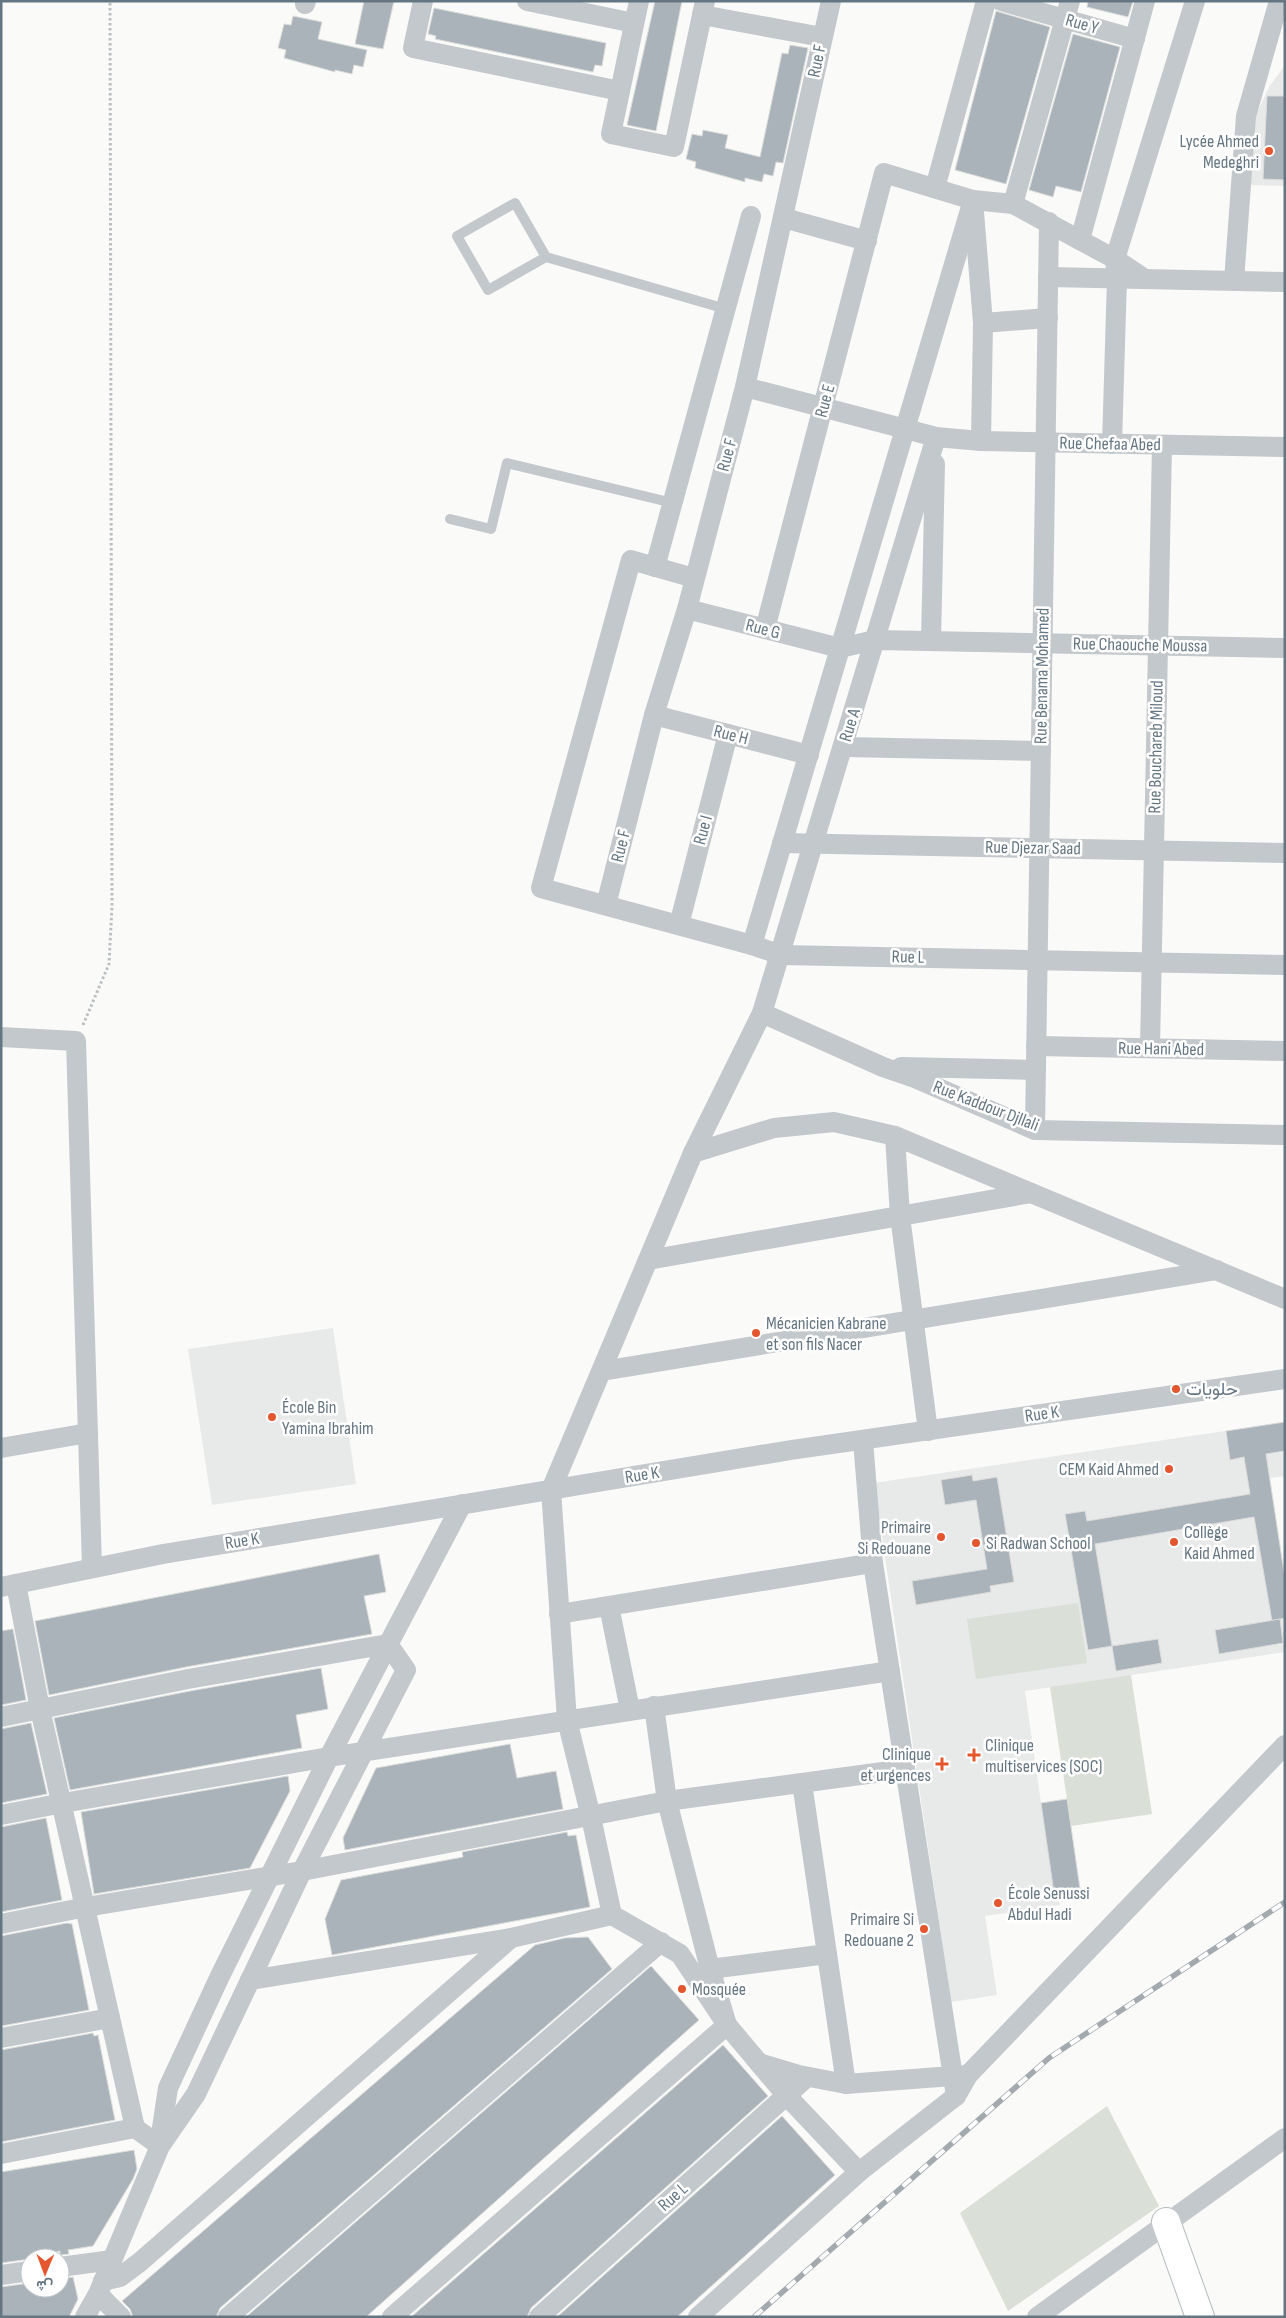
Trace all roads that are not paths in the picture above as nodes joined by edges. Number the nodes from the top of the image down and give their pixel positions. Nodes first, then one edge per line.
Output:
1 (423, 1) edge
2 (527, 1) edge
3 (639, 1) edge
4 (830, 1) edge
5 (986, 1) edge
6 (1000, 1) edge
7 (1145, 1) edge
8 (1195, 1) edge
9 (703, 8) edge
10 (1067, 10) edge
11 (1280, 11) edge
12 (634, 23) junction
13 (822, 37) junction
14 (1135, 38) junction
15 (620, 91) junction
16 (935, 188) junction
17 (972, 200) junction
18 (1014, 204) junction
19 (751, 216) dead end
20 (784, 218) junction
21 (1049, 222) junction
22 (1080, 240) junction
23 (867, 241) junction
24 (546, 257) junction
25 (1116, 268) junction
26 (1048, 277) junction
27 (1234, 281) junction
28 (1285, 282) edge
29 (726, 309) junction
30 (1048, 318) junction
31 (983, 324) junction
32 (745, 387) junction
33 (823, 407) junction
34 (906, 429) junction
35 (936, 436) junction
36 (981, 441) junction
37 (1046, 442) junction
38 (1112, 444) junction
39 (1162, 445) junction
40 (1285, 447) edge
41 (673, 502) junction
42 (450, 519) dead end
43 (655, 567) junction
44 (694, 578) junction
45 (687, 609) junction
46 (765, 629) junction
47 (875, 640) junction
48 (931, 641) junction
49 (1043, 643) junction
50 (1158, 646) junction
51 (840, 648) junction
52 (1285, 648) edge
53 (654, 715) junction
54 (728, 734) junction
55 (810, 749) junction
56 (843, 749) junction
57 (1041, 751) junction
58 (782, 843) junction
59 (813, 844) junction
60 (1039, 848) junction
61 (1154, 850) junction
62 (1285, 853) edge
63 (606, 905) junction
64 (679, 925) junction
65 (752, 945) junction
66 (781, 955) junction
67 (1038, 960) junction
68 (1152, 962) junction
69 (1285, 965) edge
70 (762, 1013) junction
71 (1, 1037) edge
72 (1036, 1046) junction
73 (1150, 1048) junction
74 (1285, 1051) edge
75 (883, 1067) junction
76 (1036, 1070) junction
77 (1035, 1130) junction
78 (1285, 1135) edge
79 (895, 1136) junction
80 (693, 1153) junction
81 (1030, 1192) junction
82 (900, 1216) junction
83 (648, 1260) junction
84 (1217, 1270) junction
85 (1285, 1298) edge
86 (915, 1319) junction
87 (602, 1371) junction
88 (1285, 1379) edge
89 (928, 1431) junction
90 (88, 1433) junction
91 (863, 1440) junction
92 (1, 1448) edge
93 (551, 1490) junction
94 (462, 1504) junction
95 (873, 1562) junction
96 (92, 1567) junction
97 (8, 1586) edge
98 (609, 1606) junction
99 (559, 1614) junction
100 (388, 1644) junction
101 (890, 1671) junction
102 (654, 1706) junction
103 (40, 1709) junction
104 (630, 1710) junction
105 (1, 1717) edge
106 (567, 1720) junction
107 (1285, 1745) edge
108 (364, 1752) junction
109 (329, 1757) junction
110 (905, 1769) junction
111 (802, 1783) junction
112 (667, 1801) junction
113 (63, 1803) junction
114 (1, 1816) edge
115 (591, 1817) junction
116 (302, 1871) junction
117 (272, 1876) junction
118 (86, 1907) junction
119 (612, 1915) junction
120 (1, 1924) edge
121 (511, 1938) junction
122 (661, 1942) junction
123 (827, 1954) junction
124 (710, 1970) junction
125 (250, 1980) junction
126 (110, 2018) junction
127 (727, 2026) junction
128 (1, 2038) edge
129 (759, 2063) junction
130 (807, 2077) junction
131 (959, 2083) junction
132 (846, 2084) junction
133 (786, 2095) junction
134 (135, 2128) junction
135 (1285, 2138) edge
136 (160, 2146) junction
137 (1, 2154) edge
138 (860, 2172) junction
139 (1166, 2222) junction
140 (112, 2260) junction
141 (70, 2266) edge
142 (20, 2272) edge
143 (1, 2275) edge
144 (100, 2288) junction
145 (85, 2317) edge
146 (121, 2317) edge
147 (228, 2317) edge
148 (392, 2317) edge
149 (539, 2317) edge
150 (698, 2317) edge
151 (1037, 2317) edge
152 (1200, 2317) edge

1 - 15 street
2 - 12 street
3 - 12 street
4 - 13 street, Rue F
5 - 16 street
6 - 10 street, Rue Y
7 - 14 street
8 - 25 street
9 - 13 street
9 - 15 street
10 - 14 street, Rue Y
10 - 18 street
11 - 27 street
12 - 15 street
13 - 20 street, Rue F
14 - 22 street
16 - 17 street
16 - 23 street, Rue E
17 - 18 street
17 - 31 street
17 - 34 street
18 - 21 street
19 - 29 street
20 - 23 street
20 - 32 street, Rue F
21 - 22 street
21 - 26 street, Rue Benama Mohamed
22 - 25 street
23 - 33 street, Rue E
24 - 24 lane
24 - 29 lane
25 - 26 street
25 - 27 street
25 - 38 street
26 - 30 street, Rue Benama Mohamed
27 - 28 street
29 - 41 street
30 - 31 street
30 - 37 street, Rue Benama Mohamed
31 - 36 street
32 - 33 street, Rue Chefaa Abed
32 - 44 street, Rue F
33 - 34 street, Rue Chefaa Abed
33 - 46 street, Rue E
34 - 35 street, Rue Chefaa Abed
34 - 51 street
35 - 36 street, Rue Chefaa Abed
35 - 47 street, Rue A
35 - 48 street
36 - 37 street, Rue Chefaa Abed
37 - 38 street, Rue Chefaa Abed
37 - 49 street, Rue Benama Mohamed
38 - 39 street, Rue Chefaa Abed
39 - 40 street, Rue Chefaa Abed
39 - 50 street, Rue Bouchareb Miloud
41 - 42 lane
41 - 43 street
43 - 44 street
43 - 63 street, Rue L
44 - 45 street, Rue F
45 - 46 street, Rue G
45 - 53 street, Rue F
46 - 51 street, Rue G
47 - 48 street, Rue Chaouche Moussa
47 - 51 street, Rue Chaouche Moussa
47 - 56 street, Rue A
48 - 49 street, Rue Chaouche Moussa
49 - 50 street, Rue Chaouche Moussa
49 - 57 street, Rue Benama Mohamed
50 - 52 street, Rue Chaouche Moussa
50 - 61 street, Rue Bouchareb Miloud
51 - 55 street
53 - 54 street, Rue H
53 - 63 street, Rue F
54 - 55 street, Rue H
54 - 64 street, Rue I
55 - 56 street, Rue H
55 - 58 street
56 - 57 street, Rue H
56 - 59 street, Rue A
57 - 60 street, Rue Benama Mohamed
58 - 59 street, Rue Djezar Saad
58 - 65 street
59 - 60 street, Rue Djezar Saad
59 - 66 street, Rue A
60 - 61 street, Rue Djezar Saad
60 - 67 street, Rue Benama Mohamed
61 - 62 street, Rue Djezar Saad
61 - 68 street, Rue Bouchareb Miloud
63 - 64 street, Rue L
64 - 65 street, Rue L
65 - 66 street, Rue L
66 - 67 street, Rue L
66 - 70 street, Rue A
67 - 68 street, Rue L
67 - 72 street, Rue Benama Mohamed
68 - 69 street, Rue L
68 - 73 street, Rue Bouchareb Miloud
70 - 75 street, Rue Kaddour Djllali
70 - 80 street, Rue A
71 - 90 street
72 - 73 street, Rue Hani Abed
72 - 76 street, Rue Benama Mohamed
73 - 74 street, Rue Hani Abed
75 - 76 street
75 - 77 street, Rue Kaddour Djllali
76 - 77 street, Rue Benama Mohamed
77 - 78 street, Rue Kaddour Djllali
79 - 80 street
79 - 81 street
79 - 82 street
80 - 83 street, Rue A
81 - 82 street
81 - 84 street
82 - 83 street
82 - 86 street
83 - 87 street, Rue A
84 - 85 street
84 - 86 street
86 - 87 street
86 - 89 street
87 - 93 street, Rue A
88 - 89 street, Rue K
89 - 91 street, Rue K
90 - 92 street
90 - 96 street
91 - 93 street, Rue K
91 - 95 street
93 - 94 street, Rue K
93 - 99 street
94 - 96 street, Rue K
94 - 100 street
95 - 98 street
95 - 101 street
96 - 97 street, Rue K
97 - 103 street
98 - 99 street
98 - 104 street
99 - 106 street
100 - 103 street
100 - 108 street
100 - 109 street
101 - 102 street
101 - 110 street
102 - 104 street
102 - 112 street
103 - 105 street
103 - 113 street
104 - 106 street
106 - 108 street
106 - 115 street
107 - 131 street
108 - 109 street
108 - 116 street
109 - 113 street
109 - 117 street
110 - 111 street
110 - 131 street
111 - 112 street
111 - 123 street
112 - 115 street
112 - 124 street
113 - 114 street
113 - 118 street
115 - 116 street
115 - 119 street
116 - 117 street
116 - 125 street
117 - 118 street
117 - 136 street
118 - 120 street
118 - 126 street
119 - 121 street
119 - 122 street
121 - 125 street
121 - 144 street
122 - 127 street
122 - 147 street
123 - 124 street
123 - 132 street
124 - 127 street
125 - 136 street
126 - 128 street
126 - 134 street
127 - 129 street
127 - 148 street
129 - 130 street
129 - 133 street
130 - 132 street
130 - 133 street, Rue L
131 - 132 street
131 - 138 street
133 - 138 street
133 - 149 street, Rue L
134 - 136 street
134 - 137 street
135 - 139 street
136 - 140 street
138 - 150 street
139 - 151 street
139 - 152 street
140 - 141 street
140 - 144 street
142 - 143 street
144 - 145 street
144 - 146 street

